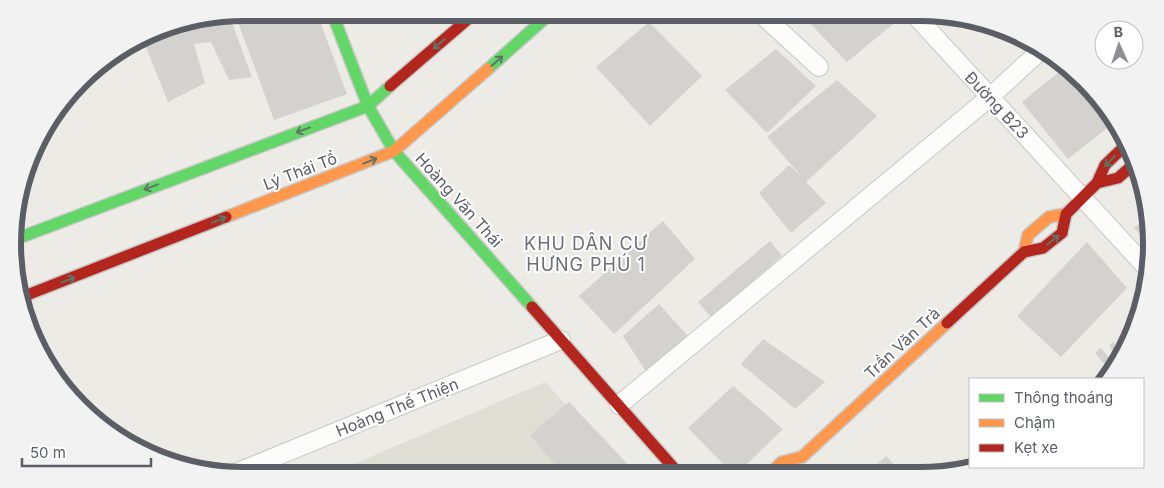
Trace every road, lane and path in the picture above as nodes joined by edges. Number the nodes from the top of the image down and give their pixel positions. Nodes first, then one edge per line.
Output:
1 (335, 21) edge
2 (465, 21) edge
3 (541, 21) edge
4 (769, 21) edge
5 (921, 21) edge
6 (1036, 54) edge
7 (818, 67) dead end
8 (990, 98) junction
9 (368, 106) junction
10 (1122, 150) edge
11 (394, 151) junction
12 (1129, 168) edge
13 (1097, 183) junction
14 (1082, 197) junction
15 (1066, 214) junction
16 (22, 236) edge
17 (1024, 252) junction
18 (1142, 262) edge
19 (28, 296) edge
20 (561, 340) junction
21 (619, 405) junction
22 (802, 457) junction
23 (250, 467) edge
24 (672, 467) edge
25 (777, 467) edge
26 (798, 467) edge

1 - 9 street, Hoàng Văn Thái
2 -> 9 street
11 -> 3 street, Lý Thái Tổ
4 - 7 street
5 - 8 street, Đường B23
6 - 8 street
8 - 14 street, Đường B23
8 - 21 street
9 - 11 street, Hoàng Văn Thái
9 -> 16 street
10 -> 13 street
19 -> 11 street, Lý Thái Tổ
11 - 20 street, Hoàng Văn Thái
12 - 13 street
13 - 14 street
14 - 15 street
14 - 18 street, Đường B23
15 - 17 street, Trần Văn Trà
17 -> 15 street, Trần Văn Trà
17 - 22 street, Trần Văn Trà
20 - 21 street, Hoàng Văn Thái
20 - 23 street, Hoàng Thế Thiện
21 - 24 street, Hoàng Văn Thái
22 - 25 street, Trần Văn Trà
22 - 26 street, Trần Văn Trà

